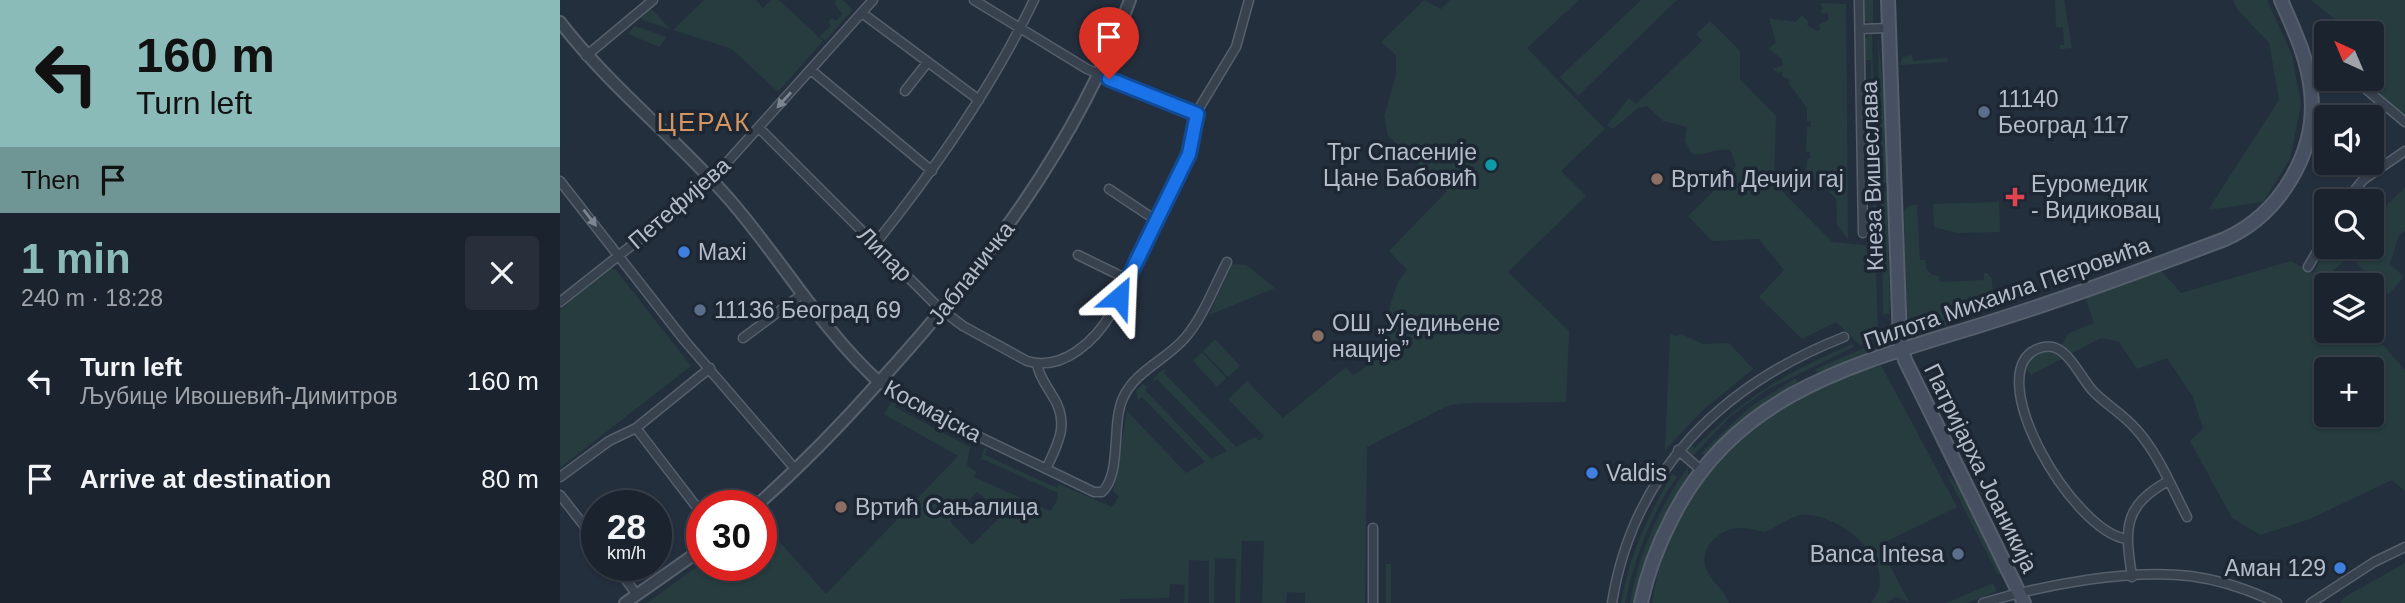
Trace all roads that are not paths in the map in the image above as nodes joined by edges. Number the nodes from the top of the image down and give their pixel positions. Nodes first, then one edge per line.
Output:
1 (653, 0) edge
2 (873, 0) edge
3 (974, 0) edge
4 (1034, 0) edge
5 (1130, 0) edge
6 (1248, 0) edge
7 (1859, 0) edge
8 (1888, 0) edge
9 (2281, 0) edge
10 (862, 13) junction
11 (560, 22) edge
12 (1889, 28) junction
13 (1020, 29) junction
14 (1860, 29) junction
15 (586, 56) junction
16 (927, 63) junction
17 (811, 69) junction
18 (2314, 74) edge
19 (1099, 75) junction
20 (2309, 75) junction
21 (905, 91) dead end
22 (2368, 91) edge
23 (979, 100) junction
24 (1197, 114) junction
25 (2405, 122) edge
26 (759, 128) junction
27 (2405, 151) edge
28 (932, 171) junction
29 (712, 180) junction
30 (560, 181) edge
31 (1109, 189) dead end
32 (2357, 189) edge
33 (1157, 221) junction
34 (1863, 233) dead end
35 (875, 244) junction
36 (619, 255) junction
37 (1078, 255) dead end
38 (2314, 257) edge
39 (1227, 262) dead end
40 (2308, 267) dead end
41 (1127, 279) junction
42 (801, 295) junction
43 (560, 302) edge
44 (943, 312) junction
45 (1844, 337) dead end
46 (743, 338) dead end
47 (1902, 350) junction
48 (1037, 364) junction
49 (710, 368) junction
50 (879, 383) junction
51 (636, 428) junction
52 (1678, 450) junction
53 (1046, 469) junction
54 (796, 470) junction
55 (1701, 470) junction
56 (560, 477) edge
57 (2168, 481) junction
58 (774, 490) edge
59 (686, 493) edge
60 (560, 495) edge
61 (2187, 517) dead end
62 (581, 522) edge
63 (1373, 528) dead end
64 (2127, 538) junction
65 (2405, 547) edge
66 (686, 560) edge
67 (2132, 577) junction
68 (627, 581) edge
69 (637, 595) junction
70 (2022, 598) edge
71 (625, 603) edge
72 (1373, 603) edge
73 (1612, 603) edge
74 (1641, 603) edge
75 (1983, 603) edge
76 (2277, 603) edge
77 (2311, 603) edge

1 - 15 street
2 - 10 street, Петефијева
3 - 13 street
4 - 13 street
5 - 19 street, Јабланичка
6 - 24 street
7 - 14 street
8 - 12 main road, Кнеза Вишеслава
9 - 20 main road, Пилота Михаила Петровића
10 - 16 street
10 - 17 street, Петефијева
11 - 15 street, Космајска
12 - 14 street
12 - 47 main road, Кнеза Вишеслава
13 - 19 street
13 - 23 street
14 - 34 street
15 - 29 street, Космајска
16 - 21 street
16 - 23 street
17 -> 26 street, Петефијева
17 - 28 street
18 - 20 street
19 - 24 street
19 - 44 street, Јабланичка
20 - 47 main road, Пилота Михаила Петровића
22 - 25 street
23 - 28 street
24 - 33 street
26 - 29 street, Петефијева
26 - 35 street, Липар
27 - 32 street
28 - 35 street
29 - 36 street, Петефијева
29 - 42 street, Космајска
30 -> 36 street
31 - 33 street
33 - 41 street
35 - 44 street, Липар
36 - 43 street, Петефијева
36 - 49 street
37 - 41 street
38 - 40 street
39 - 53 street, Космајска
41 - 48 street
42 - 46 street
42 - 50 street, Космајска
44 - 48 street, Липар
44 - 50 street, Јабланичка
45 - 52 street
47 - 55 main road, Пилота Михаила Петровића
47 - 70 main road, Патријарха Јоаникија
48 - 53 street
49 - 51 street
49 - 54 street
50 - 53 street, Космајска
50 - 54 street, Јабланичка
51 - 56 street
51 - 59 street
52 - 55 street
52 - 73 street
54 - 58 street, Јабланичка
55 - 74 main road, Пилота Михаила Петровића
57 - 61 street
57 - 64 street
57 - 64 street
60 - 62 street
63 - 72 street
64 - 67 street
65 - 77 street
66 - 69 street
67 - 70 street
67 - 76 street
68 - 69 street
69 - 71 street
70 - 75 street

